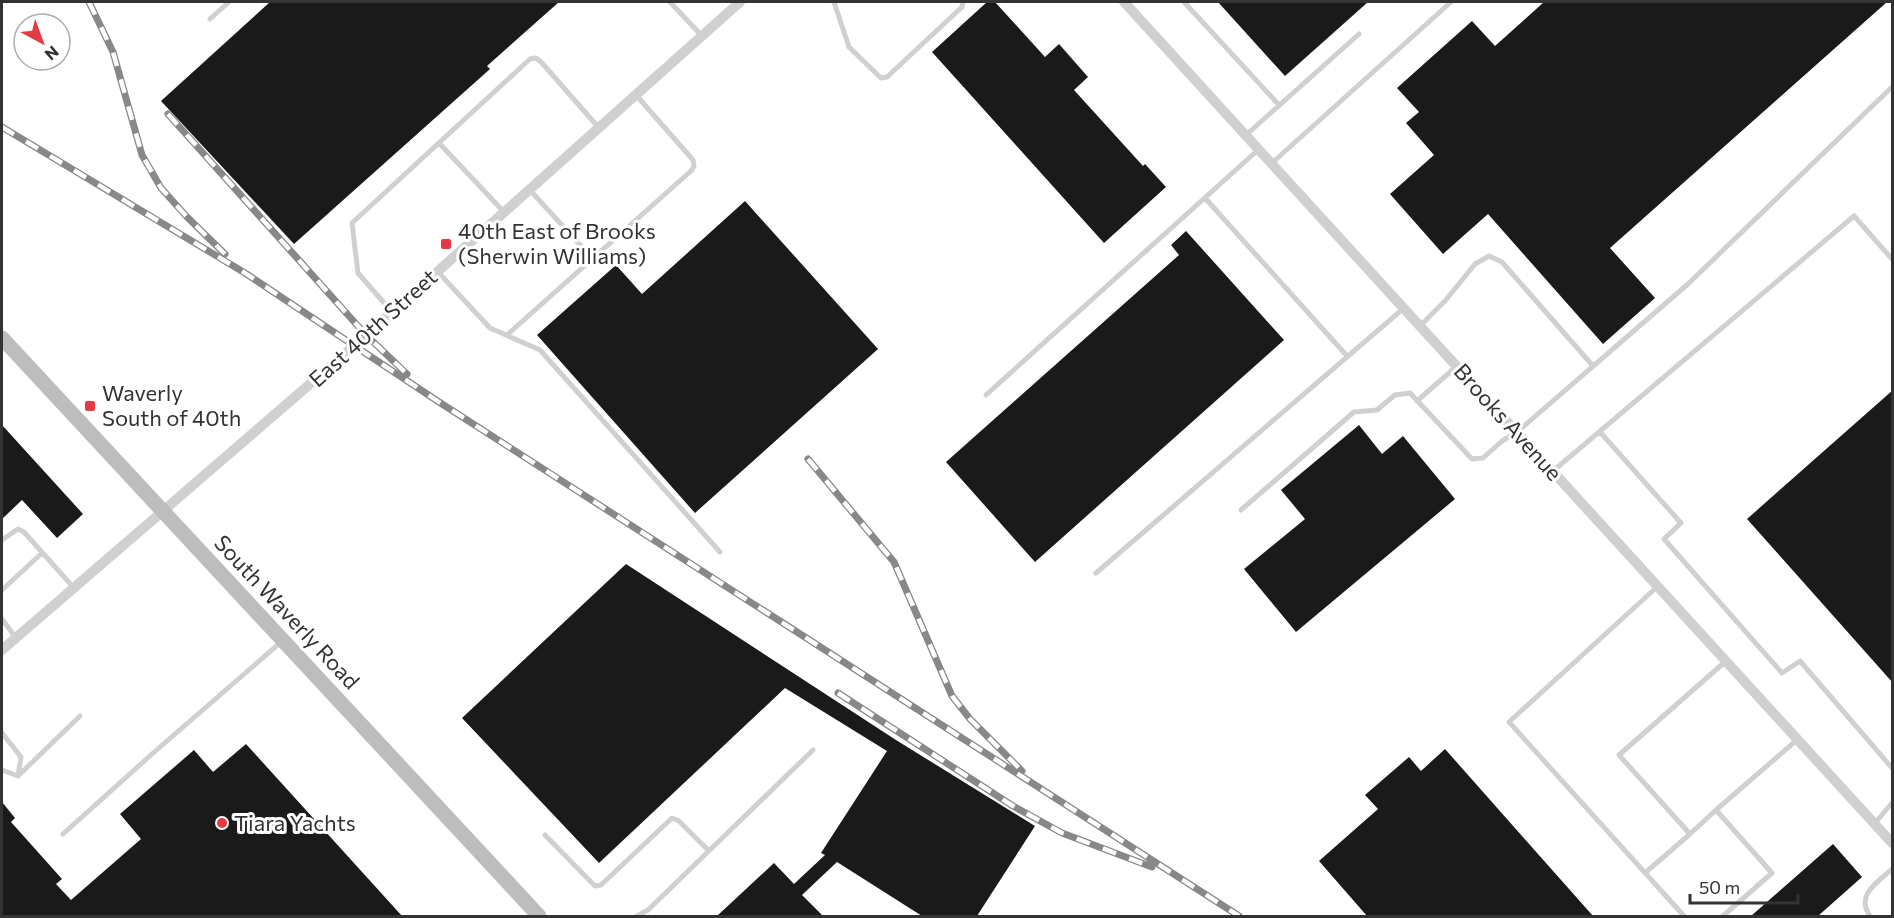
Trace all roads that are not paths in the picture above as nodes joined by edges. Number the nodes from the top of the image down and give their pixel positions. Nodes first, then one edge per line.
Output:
1 (229, 2) edge
2 (670, 2) edge
3 (740, 2) edge
4 (834, 2) edge
5 (963, 2) edge
6 (1124, 2) edge
7 (1184, 2) edge
8 (1451, 2) edge
9 (210, 19) dead end
10 (1359, 34) dead end
11 (702, 36) junction
12 (1893, 87) edge
13 (636, 95) junction
14 (1279, 105) junction
15 (599, 128) junction
16 (1246, 135) junction
17 (439, 143) junction
18 (1259, 150) junction
19 (1272, 164) junction
20 (529, 189) junction
21 (1205, 198) junction
22 (504, 212) junction
23 (592, 258) junction
24 (1893, 259) edge
25 (437, 271) junction
26 (1404, 308) junction
27 (392, 312) junction
28 (1420, 326) junction
29 (507, 335) junction
30 (2, 338) edge
31 (1347, 356) junction
32 (1457, 366) junction
33 (1593, 366) junction
34 (986, 395) dead end
35 (1417, 401) junction
36 (1517, 432) junction
37 (1600, 432) junction
38 (1553, 471) junction
39 (1241, 510) dead end
40 (163, 512) junction
41 (2, 540) edge
42 (720, 552) dead end
43 (42, 553) junction
44 (1096, 573) dead end
45 (1658, 586) junction
46 (74, 588) junction
47 (2, 590) edge
48 (2, 619) edge
49 (16, 638) junction
50 (283, 641) junction
51 (2, 650) edge
52 (1726, 661) junction
53 (80, 716) dead end
54 (2, 733) edge
55 (1798, 739) junction
56 (813, 750) dead end
57 (1893, 768) edge
58 (2, 770) edge
59 (18, 776) junction
60 (1893, 803) edge
61 (1716, 810) junction
62 (1875, 823) junction
63 (63, 834) dead end
64 (1690, 834) junction
65 (545, 836) dead end
66 (1893, 843) edge
67 (709, 851) junction
68 (1893, 869) edge
69 (1645, 873) junction
70 (539, 916) edge
71 (637, 916) edge
72 (1684, 916) edge
73 (1724, 916) edge
74 (1869, 916) edge

1 - 9 lane
2 - 11 lane
3 - 11 street, East 40th Street
4 - 5 lane
6 - 16 street, Brooks Avenue
7 - 14 lane
8 - 19 lane
10 - 14 lane
11 - 13 street, East 40th Street
12 - 33 lane
13 - 15 street, East 40th Street
13 - 23 lane
14 - 16 lane
15 - 17 lane
15 - 20 street, East 40th Street
16 - 18 street, Brooks Avenue
17 - 22 lane
17 - 27 lane
18 - 19 street, Brooks Avenue
18 - 21 lane
19 - 26 street, Brooks Avenue
20 - 22 street, East 40th Street
20 - 23 lane
21 - 31 lane
21 - 34 lane
22 - 25 street, East 40th Street
23 - 29 lane
24 - 37 lane
25 - 27 street, East 40th Street
25 - 29 lane
26 - 28 street, Brooks Avenue
26 - 31 lane
27 - 40 street, East 40th Street
28 - 32 street, Brooks Avenue
28 - 33 lane
29 - 42 lane
30 - 40 main road, South Waverly Road
31 - 44 lane
32 - 35 lane
32 - 36 street, Brooks Avenue
33 - 36 lane
35 - 36 lane
35 - 39 lane
36 - 38 street, Brooks Avenue
37 - 38 lane
37 - 57 lane
38 - 45 street, Brooks Avenue
40 - 46 street, East 40th Street
40 - 50 main road, South Waverly Road
41 - 43 lane
43 - 46 lane
43 - 47 lane
45 - 52 street, Brooks Avenue
45 - 69 lane
46 - 49 street, East 40th Street
48 - 49 lane
49 - 51 street, East 40th Street
50 - 63 lane
50 - 70 main road, South Waverly Road
52 - 55 street, Brooks Avenue
52 - 64 lane
53 - 59 lane
54 - 59 lane
55 - 61 lane
55 - 62 street, Brooks Avenue
56 - 67 lane
58 - 59 lane
60 - 62 lane
61 - 64 lane
61 - 73 lane
62 - 66 street, Brooks Avenue
64 - 69 lane
65 - 67 lane
67 - 71 lane
68 - 74 lane
69 - 72 lane

